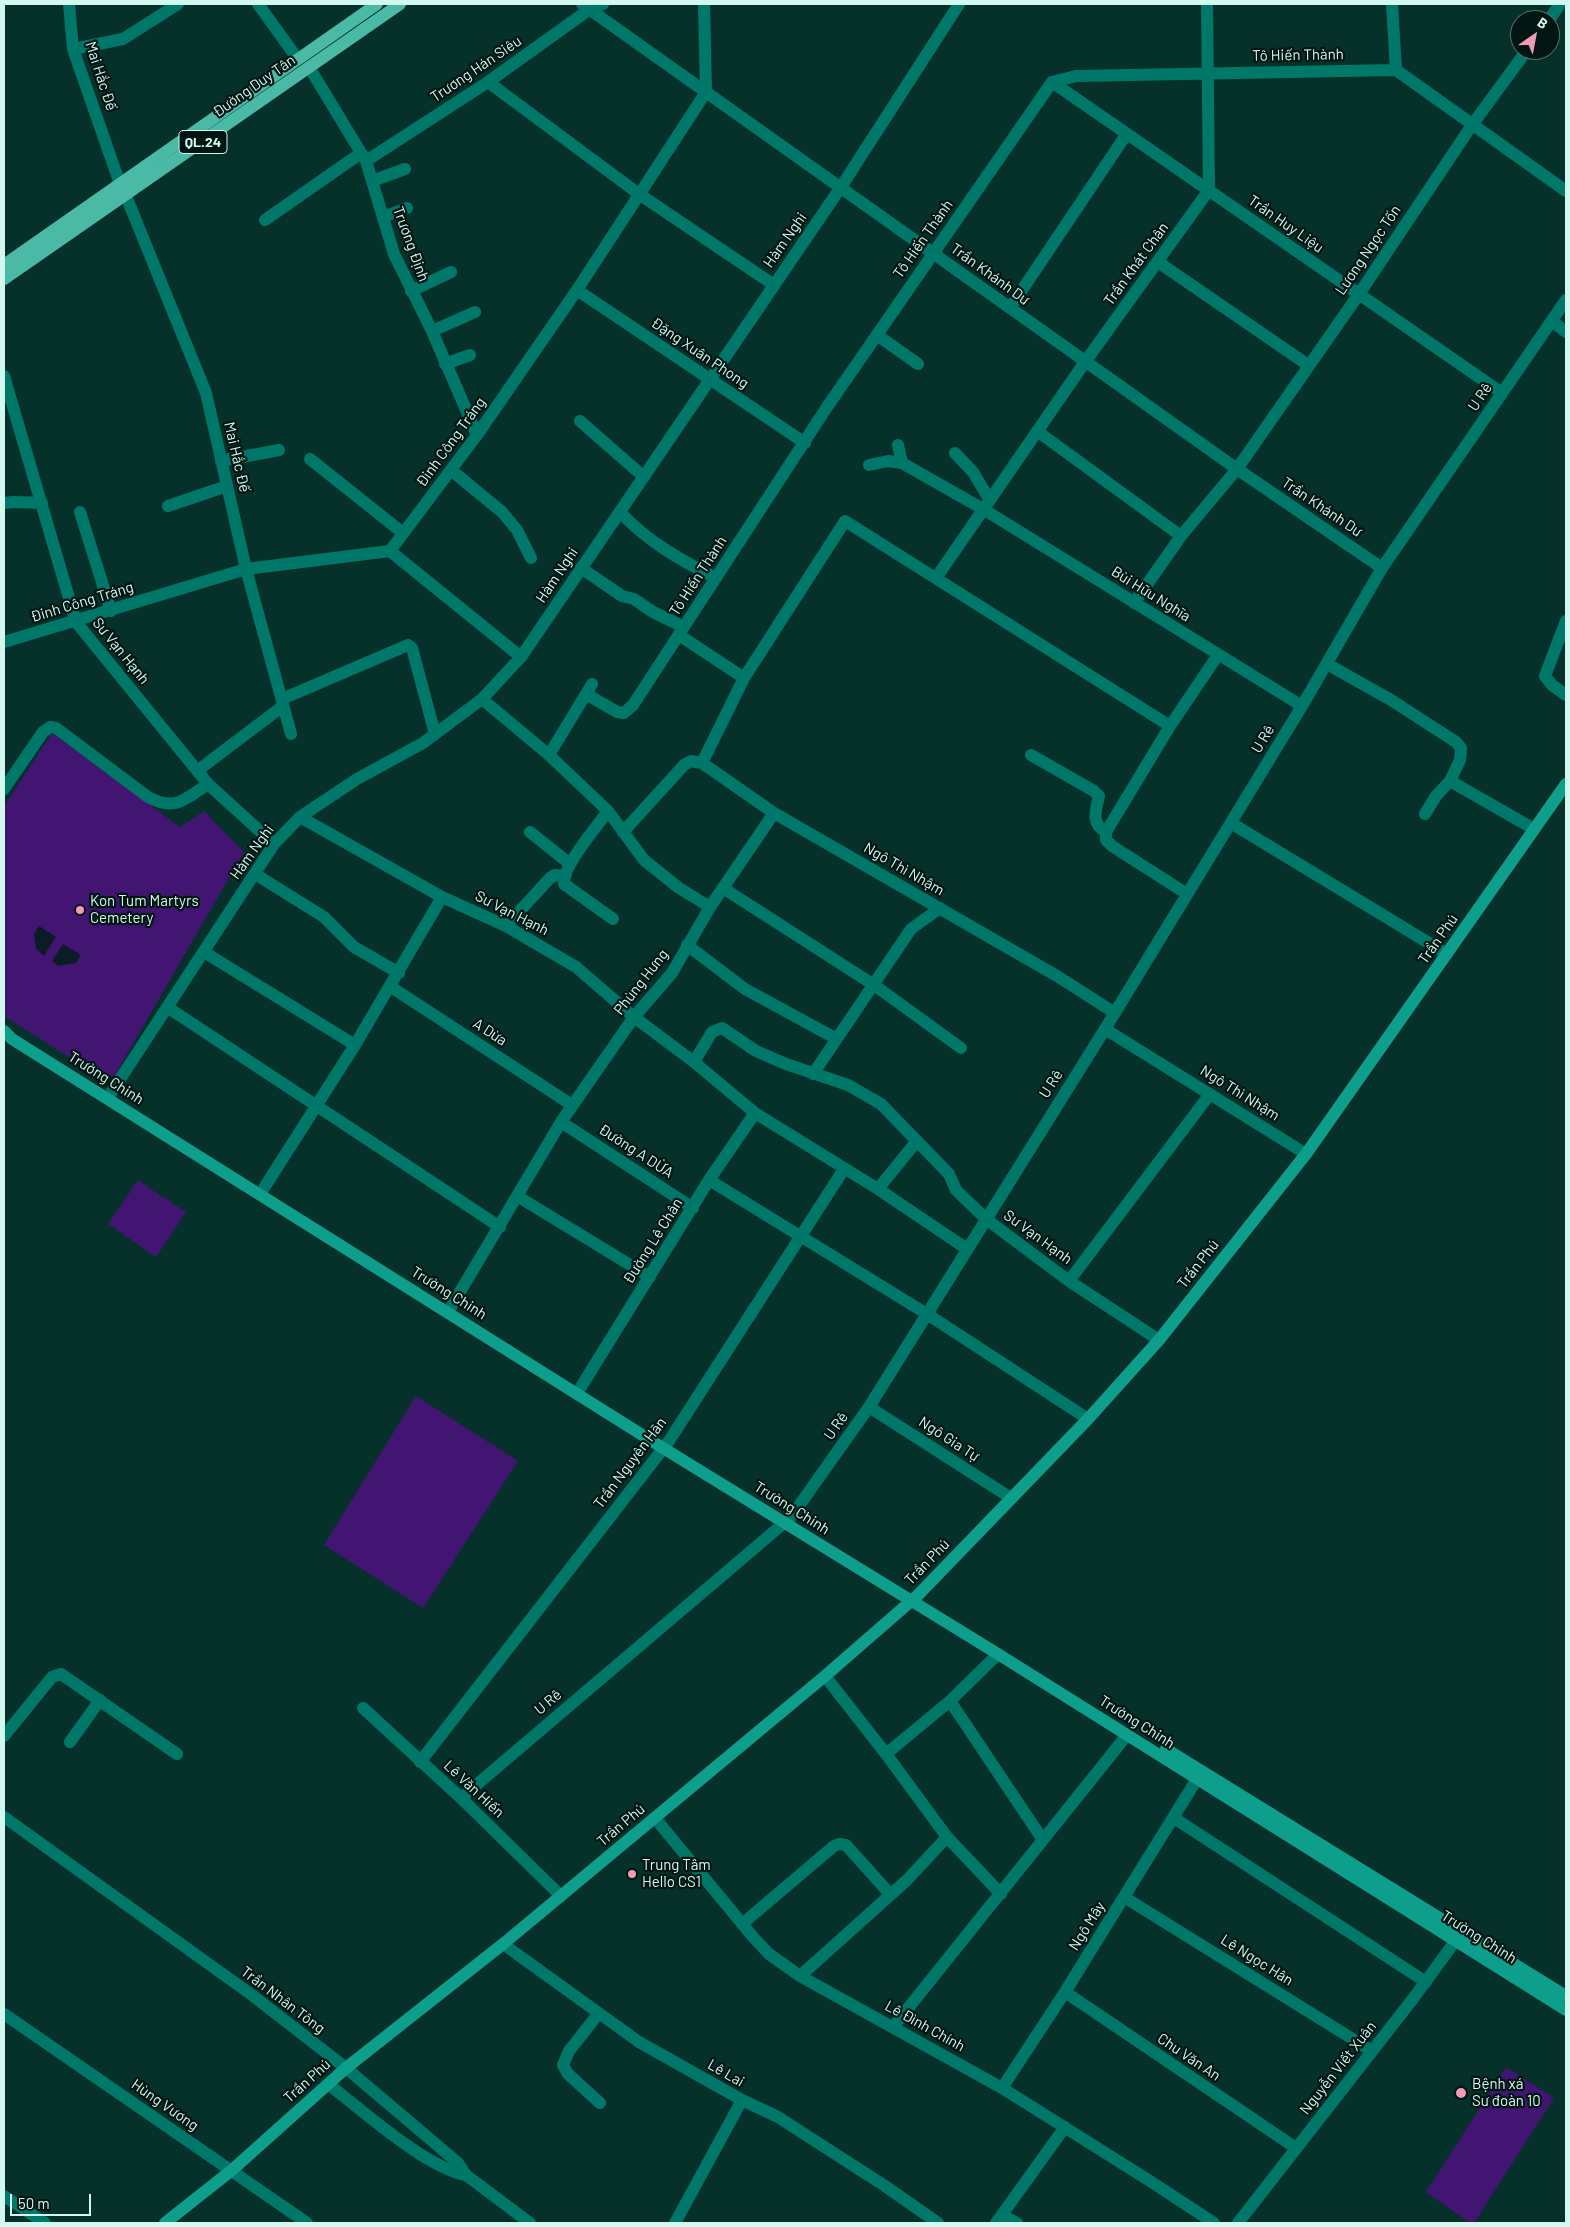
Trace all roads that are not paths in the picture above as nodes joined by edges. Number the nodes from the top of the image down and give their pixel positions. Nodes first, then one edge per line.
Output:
1 (69, 4) edge
2 (178, 4) edge
3 (258, 4) edge
4 (377, 4) edge
5 (400, 4) edge
6 (603, 4) edge
7 (704, 4) edge
8 (959, 4) edge
9 (1207, 4) edge
10 (1392, 4) edge
11 (586, 6) edge
12 (73, 49) junction
13 (297, 58) junction
14 (1520, 60) edge
15 (309, 67) junction
16 (1396, 70) junction
17 (1209, 72) junction
18 (488, 82) junction
19 (1052, 82) junction
20 (706, 92) junction
21 (1472, 125) junction
22 (1126, 135) junction
23 (364, 157) junction
24 (405, 169) dead end
25 (372, 181) junction
26 (120, 184) junction
27 (841, 187) junction
28 (1209, 190) junction
29 (1566, 191) edge
30 (639, 194) junction
31 (126, 196) junction
32 (407, 208) dead end
33 (383, 217) junction
34 (266, 220) dead end
35 (933, 253) junction
36 (1158, 262) junction
37 (4, 264) edge
38 (451, 272) dead end
39 (4, 279) edge
40 (774, 284) junction
41 (577, 290) junction
42 (411, 291) junction
43 (1359, 294) junction
44 (1566, 300) edge
45 (1010, 308) junction
46 (475, 312) dead end
47 (1552, 321) junction
48 (432, 331) junction
49 (1566, 332) edge
50 (876, 335) junction
51 (470, 355) dead end
52 (1085, 362) junction
53 (445, 364) junction
54 (918, 364) dead end
55 (1308, 365) junction
56 (4, 376) edge
57 (710, 380) junction
58 (1502, 393) junction
59 (580, 421) dead end
60 (1037, 431) junction
61 (478, 435) junction
62 (804, 443) junction
63 (898, 445) dead end
64 (279, 450) dead end
65 (955, 453) dead end
66 (310, 459) dead end
67 (221, 461) junction
68 (902, 463) junction
69 (869, 465) dead end
70 (1237, 469) junction
71 (451, 470) junction
72 (644, 477) junction
73 (227, 486) junction
74 (4, 503) edge
75 (42, 503) junction
76 (986, 504) junction
77 (168, 506) dead end
78 (80, 512) dead end
79 (620, 512) junction
80 (403, 533) junction
81 (1181, 536) junction
82 (390, 551) junction
83 (531, 558) dead end
84 (581, 568) junction
85 (1382, 568) junction
86 (246, 570) junction
87 (716, 578) junction
88 (936, 578) junction
89 (1134, 603) junction
90 (111, 610) junction
91 (76, 622) junction
92 (1566, 622) edge
93 (681, 631) junction
94 (4, 642) edge
95 (1218, 655) junction
96 (521, 657) junction
97 (1326, 664) junction
98 (744, 678) junction
99 (1566, 695) edge
100 (482, 699) junction
101 (282, 703) junction
102 (1302, 706) junction
103 (1170, 726) junction
104 (291, 734) dead end
105 (435, 734) junction
106 (549, 755) junction
107 (1031, 755) dead end
108 (702, 764) junction
109 (197, 771) junction
110 (1450, 781) junction
111 (208, 784) junction
112 (1566, 784) edge
113 (4, 790) edge
114 (608, 811) junction
115 (774, 812) junction
116 (1425, 814) dead end
117 (300, 816) junction
118 (1231, 823) junction
119 (1534, 829) junction
120 (530, 832) dead end
121 (622, 832) junction
122 (1106, 832) junction
123 (274, 844) junction
124 (570, 864) junction
125 (254, 874) junction
126 (564, 876) junction
127 (723, 888) junction
128 (1187, 894) junction
129 (442, 897) junction
130 (710, 907) junction
131 (940, 908) junction
132 (613, 919) dead end
133 (506, 926) junction
134 (687, 945) junction
135 (204, 952) junction
136 (1447, 954) junction
137 (399, 973) junction
138 (874, 985) junction
139 (391, 987) junction
140 (167, 1007) junction
141 (1115, 1013) junction
142 (634, 1017) junction
143 (4, 1029) edge
144 (1105, 1029) junction
145 (835, 1038) junction
146 (355, 1045) junction
147 (961, 1048) dead end
148 (694, 1062) junction
149 (813, 1074) junction
150 (111, 1093) junction
151 (1210, 1094) junction
152 (572, 1105) junction
153 (318, 1107) junction
154 (755, 1113) junction
155 (561, 1122) junction
156 (916, 1142) junction
157 (1306, 1154) junction
158 (844, 1170) junction
159 (709, 1180) junction
160 (264, 1188) junction
161 (878, 1188) junction
162 (517, 1196) junction
163 (693, 1208) junction
164 (986, 1220) junction
165 (500, 1227) junction
166 (800, 1236) junction
167 (967, 1249) junction
168 (650, 1276) junction
169 (1070, 1280) junction
170 (450, 1309) junction
171 (927, 1314) junction
172 (1160, 1340) junction
173 (581, 1386) junction
174 (869, 1407) junction
175 (1088, 1419) junction
176 (666, 1445) junction
177 (1011, 1498) junction
178 (788, 1520) junction
179 (915, 1598) junction
180 (998, 1654) junction
181 (825, 1676) junction
182 (100, 1700) junction
183 (950, 1701) junction
184 (362, 1708) dead end
185 (1127, 1735) junction
186 (4, 1736) edge
187 (70, 1742) dead end
188 (177, 1754) dead end
189 (886, 1754) junction
190 (420, 1762) junction
191 (1197, 1779) junction
192 (461, 1798) junction
193 (4, 1817) edge
194 (655, 1818) junction
195 (1174, 1818) junction
196 (947, 1837) junction
197 (1043, 1840) junction
198 (890, 1894) junction
199 (1001, 1894) junction
200 (561, 1896) junction
201 (1124, 1897) junction
202 (742, 1924) junction
203 (1458, 1936) junction
204 (503, 1944) junction
205 (800, 1976) junction
206 (1426, 1982) junction
207 (1065, 1992) junction
208 (1566, 1996) edge
209 (1566, 2010) edge
210 (599, 2013) junction
211 (4, 2014) edge
212 (893, 2027) junction
213 (1372, 2051) junction
214 (346, 2068) junction
215 (328, 2084) junction
216 (1002, 2088) junction
217 (742, 2100) junction
218 (600, 2103) dead end
219 (1065, 2128) junction
220 (1296, 2148) junction
221 (232, 2170) junction
222 (466, 2175) junction
223 (4, 2196) edge
224 (999, 2219) edge
225 (45, 2223) edge
226 (165, 2223) edge
227 (307, 2223) edge
228 (530, 2223) edge
229 (676, 2223) edge
230 (938, 2223) edge
231 (1017, 2223) edge
232 (1214, 2223) edge
233 (1238, 2223) edge

1 - 12 street, Mai Hắc Đế
2 - 12 street
3 - 13 street
4 - 13 main road, Đường Duy Tân / QL.24
5 - 15 main road, Đường Duy Tân / QL.24
6 - 11 street, Trương Hán Siêu
7 - 20 street
8 - 27 street, Hàm Nghi
9 - 17 street
10 - 16 street
11 - 18 street, Trương Hán Siêu
11 - 20 street, Trần Khánh Dư
12 - 26 street, Mai Hắc Đế
13 - 26 main road, Đường Duy Tân / QL.24
14 - 21 street, Lương Ngọc Tốn
15 - 23 street, Trương Định
15 - 31 main road, Đường Duy Tân / QL.24
16 - 17 street, Tô Hiến Thành
16 - 21 street
17 - 19 street, Tô Hiến Thành
17 - 28 street
18 - 23 street, Trương Hán Siêu
18 - 30 street
19 - 22 street, Trần Huy Liệu
19 - 35 street, Tô Hiến Thành
20 - 27 street, Trần Khánh Dư
20 - 30 street, Đinh Công Tráng
21 - 29 street
21 - 43 street, Lương Ngọc Tốn
22 - 28 street, Trần Huy Liệu
22 - 45 street
23 - 25 street, Trương Định
23 - 34 street, Trương Hán Siêu
24 - 25 street
25 - 33 street, Trương Định
26 - 37 main road, Đường Duy Tân / QL.24
27 - 35 street, Trần Khánh Dư
27 - 40 street, Hàm Nghi
28 - 36 street, Trần Khát Chân
28 - 43 street, Trần Huy Liệu
30 - 40 street
30 - 41 street, Đinh Công Tráng
31 - 39 main road, Đường Duy Tân / QL.24
31 - 67 street, Mai Hắc Đế
32 - 33 street
33 - 42 street, Trương Định
35 - 45 street, Trần Khánh Dư
35 - 50 street, Tô Hiến Thành
36 - 52 street, Trần Khát Chân
36 - 55 street
38 - 42 street
40 - 57 street, Hàm Nghi
41 - 57 street, Đặng Xuân Phong
41 - 61 street, Đinh Công Tráng
42 - 48 street, Trương Định
43 - 55 street, Lương Ngọc Tốn
43 - 58 street, Trần Huy Liệu
44 - 47 street, U Rê
45 - 52 street, Trần Khánh Dư
46 - 48 street
47 - 49 street
47 - 58 street, U Rê
48 - 53 street, Trương Định
50 - 54 street
50 - 62 street, Tô Hiến Thành
51 - 53 street
52 - 60 street, Trần Khát Chân
52 - 70 street, Trần Khánh Dư
53 - 61 street, Trương Định
55 - 70 street, Lương Ngọc Tốn
56 - 75 street, Sư Vạn Hạnh
57 - 62 street, Đặng Xuân Phong
57 - 72 street, Hàm Nghi
58 - 85 street, U Rê
59 - 72 street
60 - 76 street, Trần Khát Chân
60 - 81 street
61 - 71 street, Đinh Công Tráng
62 - 87 street, Tô Hiến Thành
63 - 68 street
64 - 67 street
65 - 76 street
66 - 80 street
67 - 73 street, Mai Hắc Đế
68 - 69 street
68 - 76 street, Bùi Hữu Nghĩa
70 - 81 street, Lương Ngọc Tốn
70 - 85 street, Trần Khánh Dư
71 - 80 street, Đinh Công Tráng
71 - 83 street
72 - 79 street, Hàm Nghi
73 - 77 street
73 - 86 street, Mai Hắc Đế
74 - 75 street
75 - 91 street, Sư Vạn Hạnh
76 - 88 street, Trần Khát Chân
76 - 89 street, Bùi Hữu Nghĩa
78 - 90 street
79 - 84 street, Hàm Nghi
79 - 87 street
80 - 82 street, Đinh Công Tráng
81 - 89 street, Lương Ngọc Tốn
82 - 86 street, Đinh Công Tráng
82 - 96 street
84 - 93 street
84 - 96 street, Hàm Nghi
85 - 97 street, U Rê
86 - 90 street, Đinh Công Tráng
86 - 101 street, Mai Hắc Đế
87 - 93 street, Tô Hiến Thành
88 - 98 street
88 - 103 street
89 - 95 street, Bùi Hữu Nghĩa
90 - 91 street, Đinh Công Tráng
91 - 94 street, Đinh Công Tráng
91 - 109 street, Sư Vạn Hạnh
92 - 99 street
93 - 98 street
93 - 106 street, Tô Hiến Thành
95 - 102 street, Bùi Hữu Nghĩa
95 - 103 street
96 - 100 street, Hàm Nghi
97 - 102 street, U Rê
97 - 110 street
98 - 108 street
100 - 105 street, Hàm Nghi
100 - 106 street
101 - 104 street, Mai Hắc Đế
101 - 105 street
101 - 109 street
102 - 118 street, U Rê
103 - 122 street
105 - 117 street, Hàm Nghi
106 - 114 street
107 - 122 street
108 - 115 street, Ngô Thì Nhậm
108 - 121 street
109 - 111 street, Sư Vạn Hạnh
110 - 116 street
110 - 119 street
111 - 113 street
111 - 123 street, Sư Vạn Hạnh
112 - 119 street, Trần Phú
114 - 121 street
114 - 124 street
115 - 127 street
115 - 131 street, Ngô Thì Nhậm
117 - 123 street, Hàm Nghi
117 - 129 street, Sư Vạn Hạnh
118 - 128 street, U Rê
118 - 136 street
119 - 136 street, Trần Phú
120 - 124 street
121 - 130 street
122 - 128 street
123 - 125 street, Hàm Nghi
124 - 126 street
125 - 135 street, Hàm Nghi
125 - 137 street
126 - 132 street
126 - 133 street
127 - 130 street
127 - 138 street
128 - 141 street, U Rê
129 - 133 street, Sư Vạn Hạnh
129 - 137 street
130 - 134 street, Phùng Hưng
131 - 138 street
131 - 141 street, Ngô Thì Nhậm
133 - 142 street, Sư Vạn Hạnh
134 - 142 street, Phùng Hưng
134 - 145 street
135 - 140 street, Hàm Nghi
135 - 146 street
136 - 157 street, Trần Phú
137 - 139 street
138 - 145 street
138 - 147 street
139 - 146 street
139 - 152 street, A Dừa
140 - 150 street, Hàm Nghi
140 - 153 street
141 - 144 street, U Rê
142 - 148 street, Sư Vạn Hạnh
142 - 152 street, Phùng Hưng
143 - 150 street, Trường Chinh
143 - 170 street, Trường Chinh
144 - 151 street, Ngô Thì Nhậm
144 - 164 street, U Rê
145 - 149 street
146 - 153 street
148 - 149 street, Sư Vạn Hạnh
148 - 154 street, Sư Vạn Hạnh
149 - 156 street, Sư Vạn Hạnh
150 - 160 street, Trường Chinh
151 - 157 street, Ngô Thì Nhậm
151 - 169 street
152 - 155 street, Phùng Hưng
153 - 160 street
153 - 165 street
154 - 158 street, Sư Vạn Hạnh
154 - 159 street, Đường Lê Chân
155 - 162 street, Phùng Hưng
155 - 163 street, Đường A DỪA
156 - 161 street
156 - 164 street, Sư Vạn Hạnh
157 - 172 street, Trần Phú
158 - 161 street, Sư Vạn Hạnh
158 - 166 street, Trần Nguyên Hãn
159 - 163 street, Đường Lê Chân
159 - 166 street
160 - 170 street, Trường Chinh
161 - 167 street, Sư Vạn Hạnh
162 - 165 street, Phùng Hưng
162 - 168 street
163 - 168 street, Đường Lê Chân
164 - 167 street, U Rê
164 - 169 street, Sư Vạn Hạnh
165 - 170 street, Phùng Hưng
166 - 171 street
166 - 176 street, Trần Nguyên Hãn
167 - 171 street, U Rê
168 - 173 street, Đường Lê Chân
169 - 172 street, Sư Vạn Hạnh
170 - 173 street, Trường Chinh
170 - 176 street, Trường Chinh
171 - 174 street, U Rê
171 - 175 street
172 - 175 street, Trần Phú
173 - 176 street, Trường Chinh
174 - 177 street, Ngô Gia Tự
174 - 178 street, U Rê
175 - 177 street, Trần Phú
176 - 178 street, Trường Chinh
176 - 190 street, Trần Nguyên Hãn
177 - 179 street, Trần Phú
178 - 179 street, Trường Chinh
178 - 192 street, U Rê
179 - 180 street, Trường Chinh
179 - 181 street, Trần Phú
179 - 203 street, Trường Chinh
180 - 183 street
180 - 185 street, Trường Chinh
181 - 189 street
181 - 194 street, Trần Phú
182 - 186 street
182 - 187 street
182 - 188 street
183 - 189 street
183 - 197 street
184 - 190 street, Lê Văn Hiến
185 - 191 street, Trường Chinh
185 - 197 street
189 - 196 street
190 - 192 street, Lê Văn Hiến
191 - 195 street, Ngô Mây
191 - 203 street, Trường Chinh
192 - 200 street, Lê Văn Hiến
193 - 214 street, Trần Nhân Tông
194 - 200 street, Trần Phú
194 - 202 street, Lê Đình Chính
195 - 201 street, Ngô Mây
195 - 206 street
196 - 198 street
196 - 199 street
197 - 199 street
198 - 202 street
198 - 205 street
199 - 212 street
200 - 204 street, Trần Phú
201 - 207 street, Ngô Mây
201 - 213 street, Lê Ngọc Hân
202 - 205 street, Lê Đình Chính
203 - 206 street, Nguyễn Viết Xuân
203 - 208 street, Trường Chinh
203 - 209 street, Trường Chinh
204 - 210 street, Lê Lai
204 - 214 street, Trần Phú
205 - 212 street, Lê Đình Chính
206 - 213 street, Nguyễn Viết Xuân
207 - 216 street, Ngô Mây
207 - 220 street, Chu Văn An
210 - 217 street, Lê Lai
210 - 218 street
211 - 221 street, Hùng Vương
212 - 216 street, Lê Đình Chính
213 - 220 street, Nguyễn Viết Xuân
214 - 215 street, Trần Phú
214 - 222 street, Trần Nhân Tông
215 - 221 street, Trần Phú
215 - 222 street
216 - 219 street, Lê Đình Chính
217 - 229 street
217 - 230 street, Lê Lai
219 - 224 street
219 - 232 street, Lê Đình Chính
220 - 233 street, Nguyễn Viết Xuân
221 - 226 street, Trần Phú
221 - 227 street, Hùng Vương
222 - 228 street, Trần Nhân Tông
223 - 225 street
224 - 231 street

